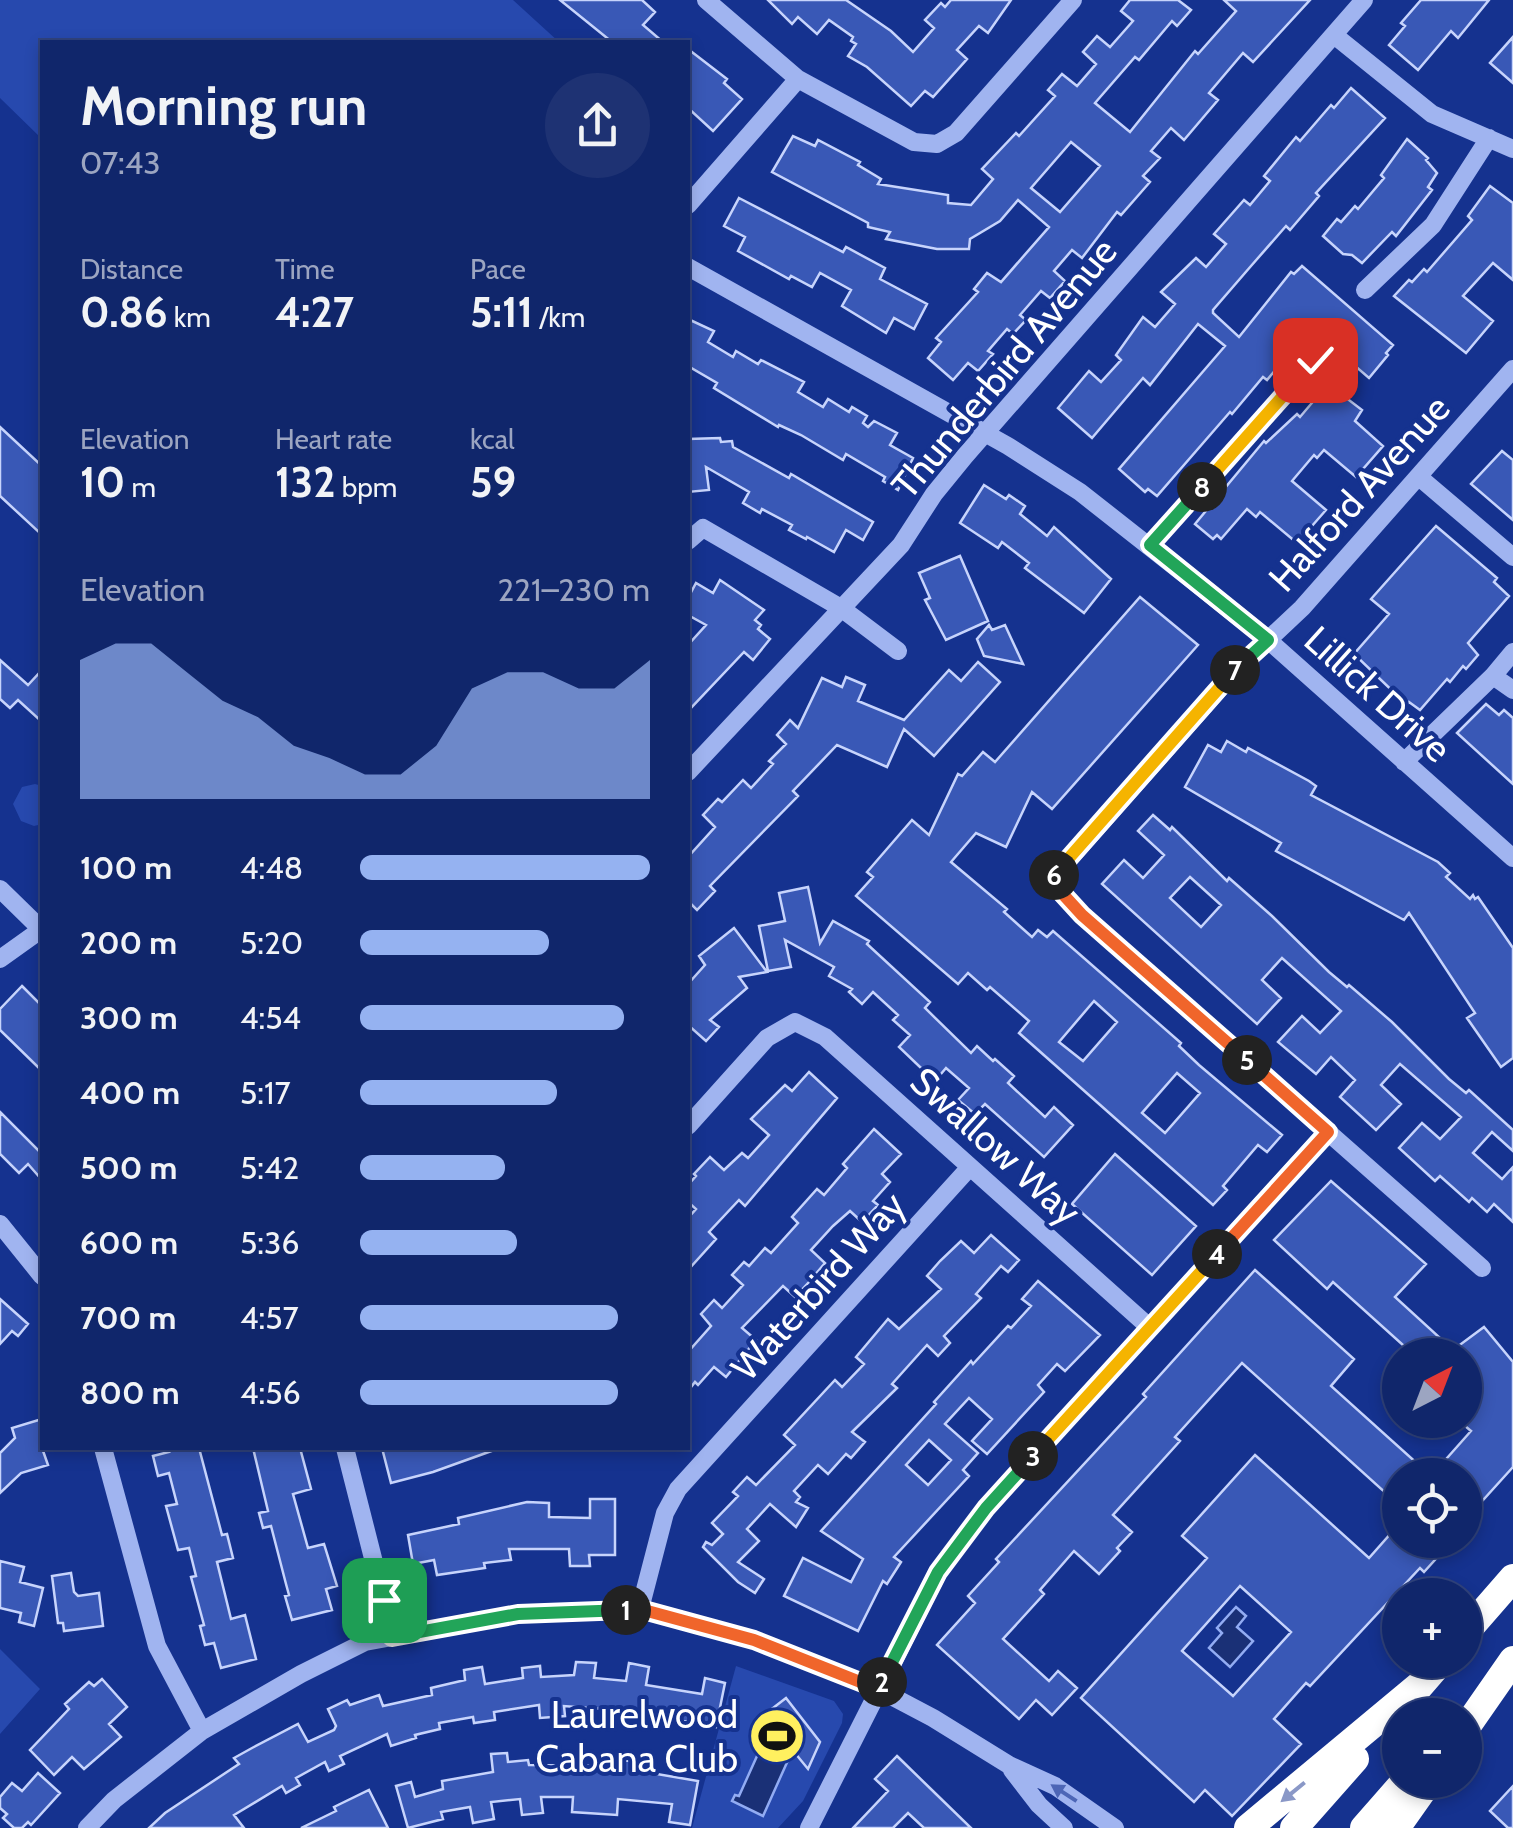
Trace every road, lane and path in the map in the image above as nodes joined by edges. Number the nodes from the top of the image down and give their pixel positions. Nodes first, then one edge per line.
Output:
1 (706, 0) edge
2 (1073, 0) edge
3 (1364, 0) edge
4 (1334, 35) junction
5 (798, 79) junction
6 (1488, 138) junction
7 (1513, 149) edge
8 (690, 202) edge
9 (690, 268) edge
10 (1364, 290) dead end
11 (1315, 360) dead end
12 (1513, 369) edge
13 (984, 433) junction
14 (1419, 477) junction
15 (690, 539) edge
16 (1150, 545) junction
17 (1513, 557) edge
18 (841, 608) junction
19 (1268, 640) junction
20 (898, 651) dead end
21 (1513, 652) edge
22 (1494, 676) junction
23 (1513, 690) edge
24 (1404, 762) junction
25 (690, 770) edge
26 (1513, 858) edge
27 (0, 889) edge
28 (40, 927) edge
29 (40, 930) edge
30 (0, 959) edge
31 (690, 1124) edge
32 (1328, 1132) junction
33 (970, 1167) junction
34 (0, 1224) edge
35 (1482, 1268) dead end
36 (40, 1274) edge
37 (1148, 1326) junction
38 (104, 1450) edge
39 (345, 1450) edge
40 (1513, 1578) edge
41 (640, 1609) junction
42 (1482, 1614) edge
43 (392, 1637) junction
44 (1513, 1659) edge
45 (1426, 1678) edge
46 (1421, 1684) junction
47 (878, 1689) junction
48 (1478, 1698) edge
49 (1482, 1704) edge
50 (202, 1731) junction
51 (1009, 1766) junction
52 (1390, 1798) edge
53 (1417, 1798) edge
54 (87, 1828) edge
55 (809, 1828) edge
56 (1064, 1828) edge
57 (1115, 1828) edge
58 (1248, 1828) edge
59 (1294, 1828) edge
60 (1364, 1828) edge
61 (1396, 1828) edge

1 - 5 street
2 - 5 street
3 - 4 street, Thunderbird Avenue
4 - 6 street
4 - 13 street, Thunderbird Avenue
5 - 8 street
6 - 7 street
6 - 10 street
9 - 13 street, Lillick Drive
11 - 16 street
12 - 14 street, Halford Avenue
13 - 16 street, Lillick Drive
13 - 18 street, Thunderbird Avenue
14 - 17 street
14 - 19 street, Halford Avenue
15 - 18 street
16 - 19 street, Lillick Drive
18 - 20 street
18 - 25 street, Thunderbird Avenue
19 - 24 street, Lillick Drive
19 - 32 street, Halford Avenue
21 - 22 street
22 - 23 street
22 - 24 street
24 - 26 street, Lillick Drive
27 - 28 street
29 - 30 street
31 - 33 street, Swallow Way
32 - 35 street
32 - 37 street
33 - 37 street, Swallow Way
33 - 41 street, Waterbird Way
34 - 36 street
37 - 47 street
38 - 50 street
39 - 43 street
40 - 42 highway
41 - 43 street
41 - 47 street
43 - 50 street
44 - 48 highway
44 - 49 highway
45 - 46 highway
46 -> 58 highway
46 - 59 highway
47 - 51 street
47 - 55 street
50 - 54 street
51 - 56 street
57 -> 51 street
52 - 60 highway
53 - 61 highway

